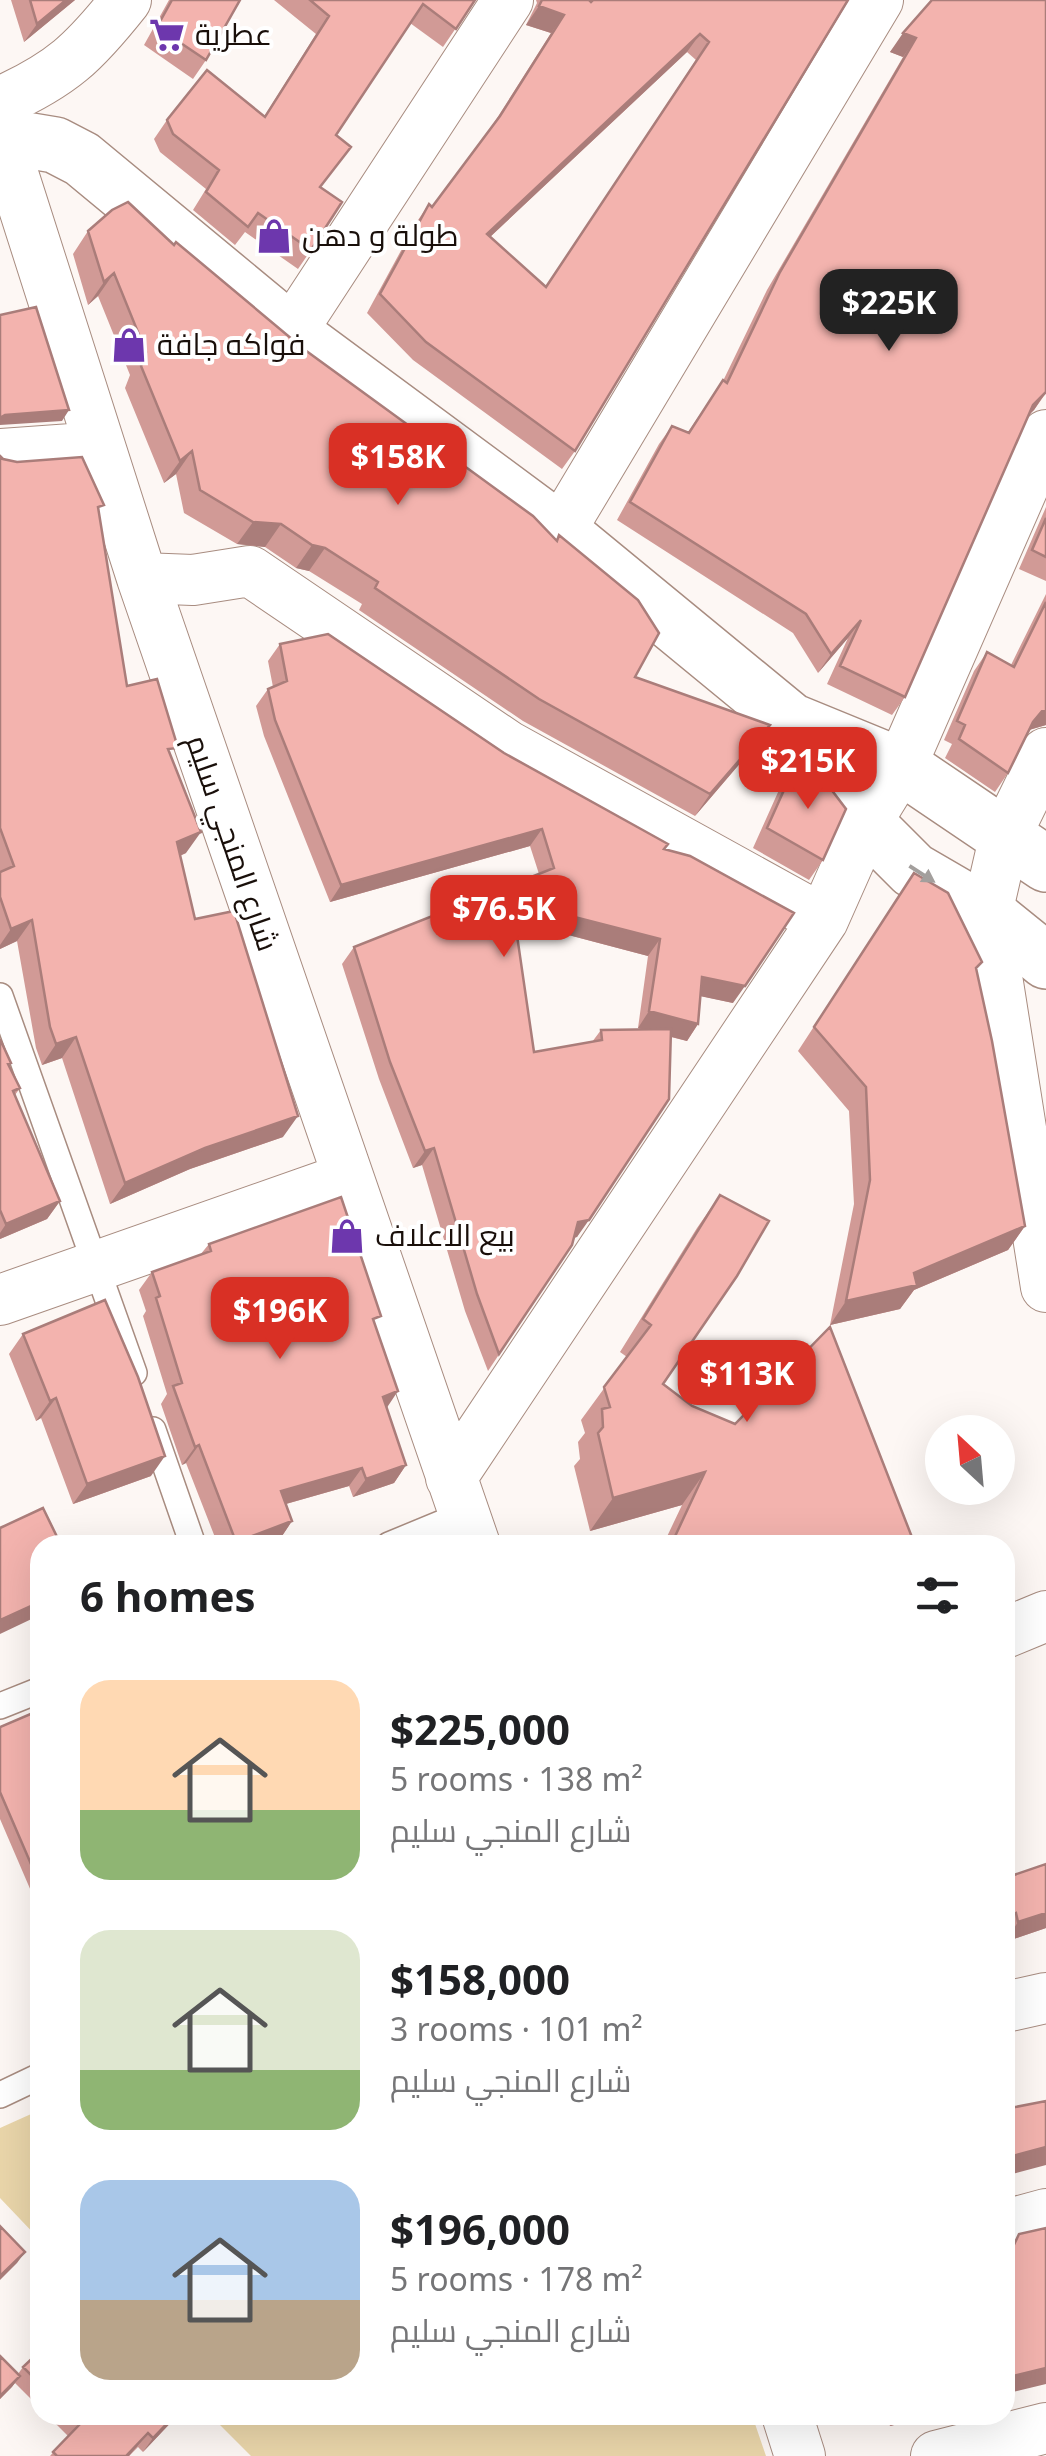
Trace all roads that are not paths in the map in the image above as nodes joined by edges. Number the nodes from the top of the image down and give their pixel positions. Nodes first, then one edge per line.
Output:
1 (126, 0) edge
2 (508, 0) edge
3 (878, 0) edge
4 (0, 102) edge
5 (1, 134) edge
6 (291, 332) junction
7 (1046, 435) edge
8 (100, 446) junction
9 (0, 454) edge
10 (560, 531) junction
11 (142, 578) junction
12 (792, 722) junction
13 (1046, 753) edge
14 (901, 766) junction
15 (866, 823) junction
16 (1025, 852) edge
17 (987, 913) junction
18 (823, 920) junction
19 (1046, 961) edge
20 (0, 996) edge
21 (347, 1178) junction
22 (96, 1265) junction
23 (1046, 1287) edge
24 (0, 1300) edge
25 (464, 1512) edge
26 (190, 1535) edge
27 (412, 1535) edge
28 (1046, 1616) edge
29 (1015, 1629) edge
30 (30, 1694) edge
31 (0, 1706) edge
32 (1046, 1998) edge
33 (1015, 2004) edge
34 (30, 2081) edge
35 (0, 2095) edge
36 (1046, 2214) edge
37 (1015, 2222) edge
38 (790, 2425) edge
39 (1046, 2428) edge
40 (800, 2456) edge
41 (936, 2456) edge

1 - 4 street
2 - 6 street
3 - 10 street
5 - 6 street, شارع المنجي سليم
5 - 8 street, شارع المنجي سليم
6 - 10 street, شارع المنجي سليم
7 - 14 street
8 - 9 street
8 - 11 street, شارع المنجي سليم
10 - 12 street, شارع المنجي سليم
11 - 18 street
11 - 21 street, شارع المنجي سليم
12 - 14 street
12 - 15 street
13 - 16 street
14 - 15 street
14 - 16 street
15 -> 17 street
15 - 18 street
16 - 17 street
17 - 19 street
17 - 23 street
18 - 25 street
20 - 22 lane
21 - 22 street
21 - 25 street, شارع المنجي سليم
22 - 24 street
22 - 26 lane
25 - 27 lane
28 - 29 street
30 - 31 lane
32 - 33 street
34 - 35 lane
36 - 37 street
38 - 40 street
39 - 41 street

